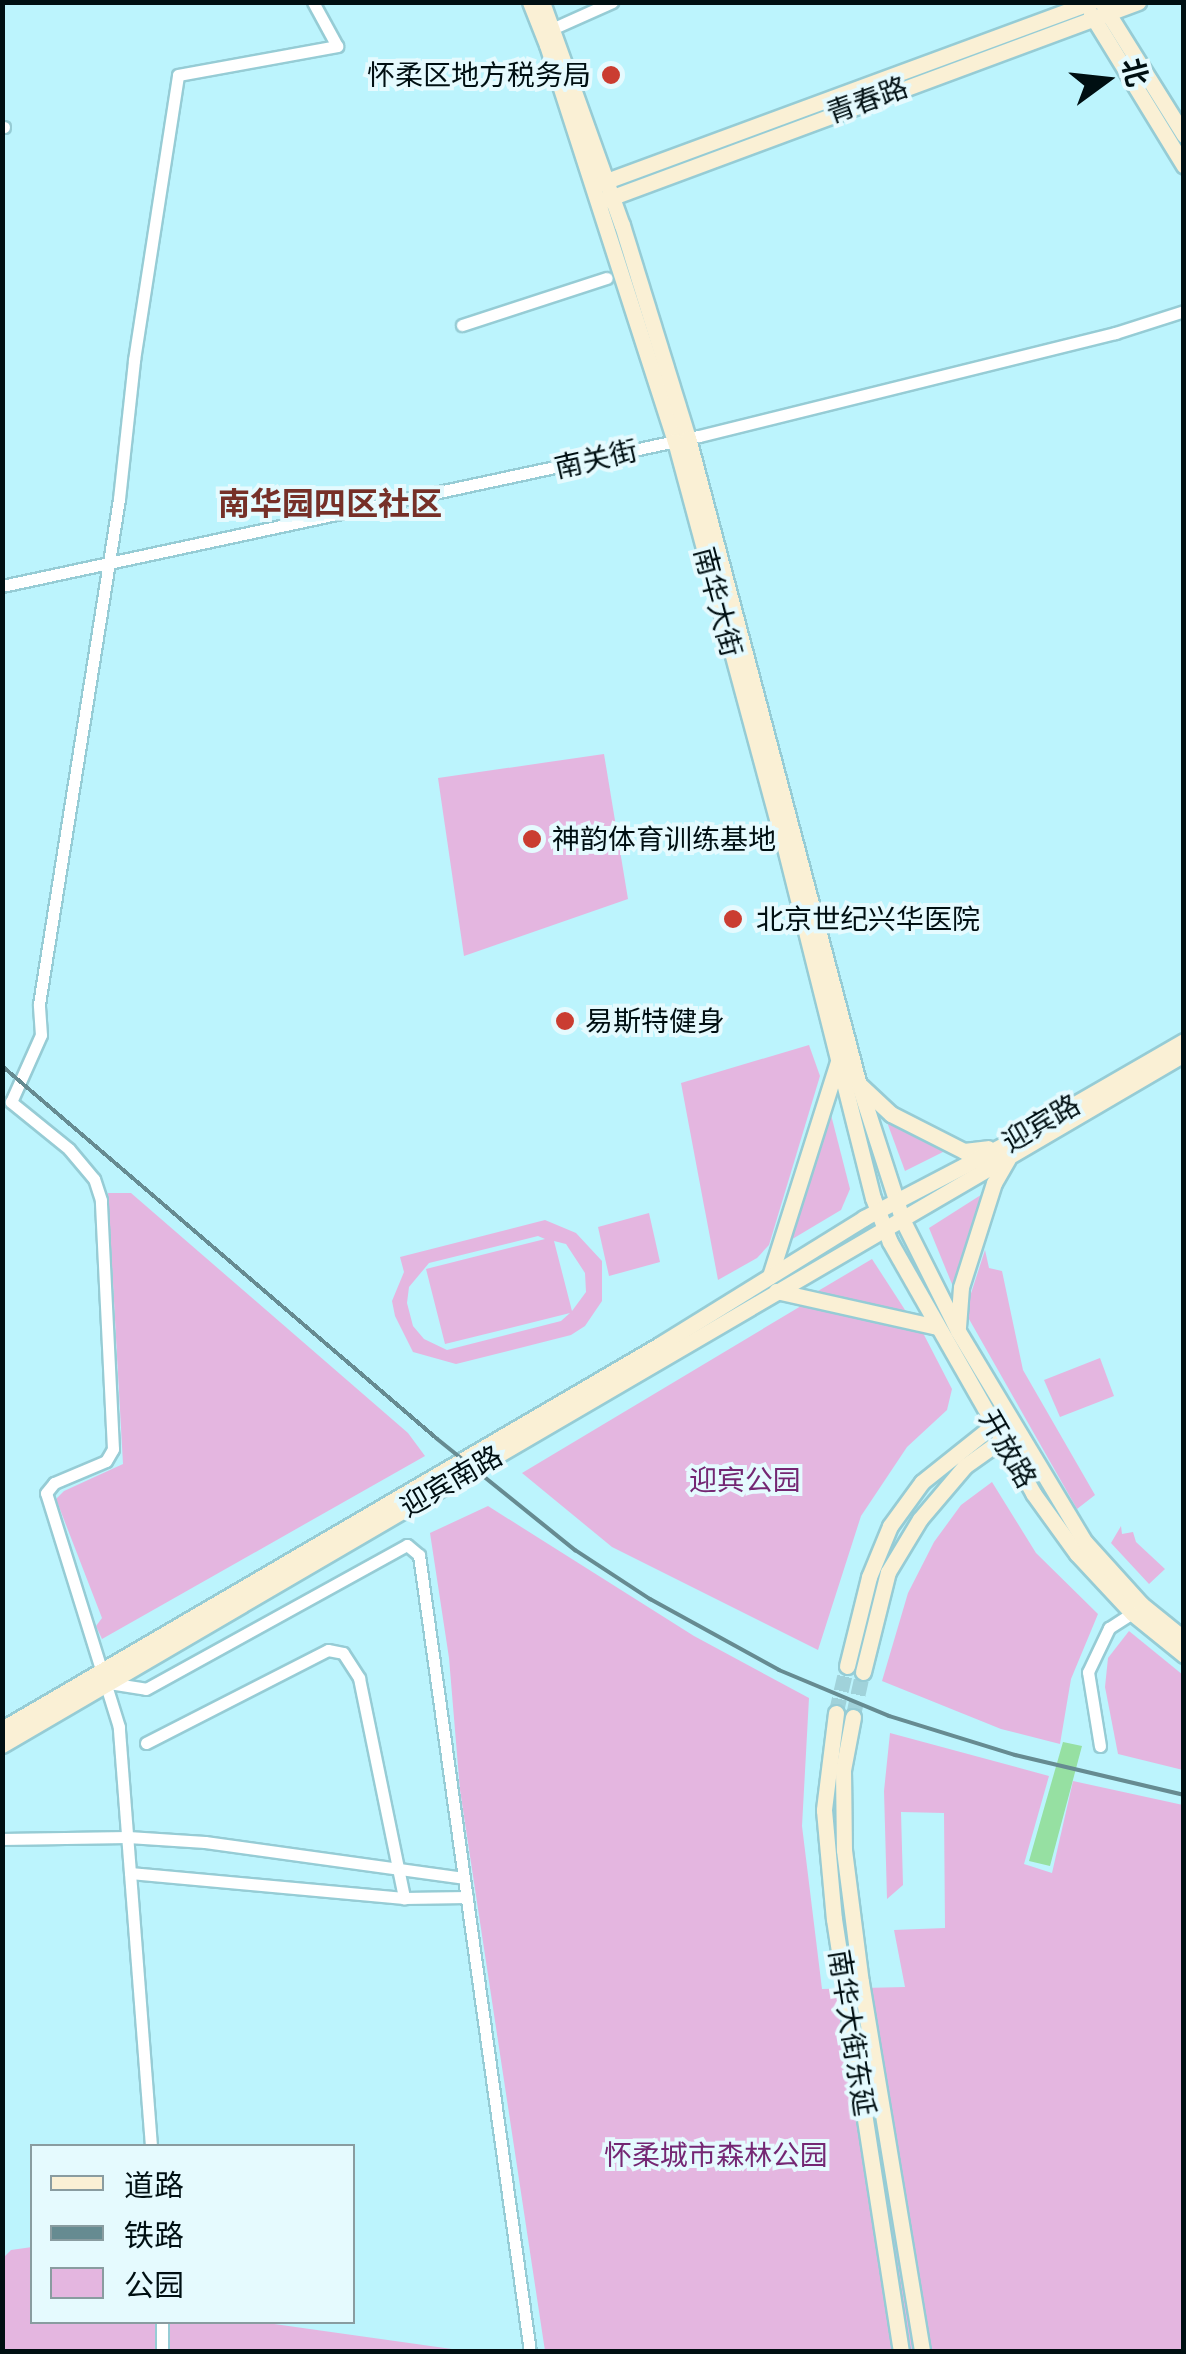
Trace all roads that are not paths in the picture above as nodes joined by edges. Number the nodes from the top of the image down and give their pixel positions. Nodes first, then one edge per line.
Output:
1 (313, 2) edge
2 (530, 2) edge
3 (542, 2) edge
4 (612, 2) edge
5 (1138, 2) edge
6 (1094, 7) edge
7 (554, 28) junction
8 (1184, 135) edge
9 (1184, 166) edge
10 (599, 183) junction
11 (604, 200) junction
12 (607, 278) dead end
13 (1184, 311) edge
14 (462, 325) dead end
15 (681, 439) junction
16 (108, 563) junction
17 (2, 586) edge
18 (1184, 1041) edge
19 (1184, 1054) edge
20 (838, 1062) junction
21 (859, 1085) junction
22 (9, 1092) edge
23 (1005, 1152) junction
24 (896, 1201) junction
25 (877, 1210) junction
26 (903, 1220) junction
27 (885, 1230) junction
28 (773, 1284) junction
29 (936, 1327) junction
30 (958, 1331) junction
31 (1009, 1414) junction
32 (994, 1423) junction
33 (1017, 1430) junction
34 (1000, 1440) junction
35 (1132, 1613) junction
36 (1184, 1639) edge
37 (1184, 1655) edge
38 (107, 1677) junction
39 (2, 1729) edge
40 (146, 1743) dead end
41 (2, 1745) edge
42 (1100, 1746) dead end
43 (128, 1837) junction
44 (2, 1839) edge
45 (399, 1868) junction
46 (130, 1873) junction
47 (464, 1878) junction
48 (467, 1897) junction
49 (404, 1898) junction
50 (151, 2144) edge
51 (162, 2324) edge
52 (162, 2352) edge
53 (530, 2352) edge
54 (901, 2352) edge
55 (922, 2352) edge

1 - 16 street
2 - 10 main road, 南华大街
3 - 7 main road, 南华大街
4 - 7 street
5 - 6 main road, 青春路
6 - 8 main road
6 - 9 main road
6 - 10 main road, 青春路
6 - 11 main road, 青春路
7 - 10 main road, 南华大街
10 - 11 main road, 南华大街
11 - 15 main road, 南华大街
12 - 14 street
13 - 15 street, 南关街
15 - 16 street, 南关街
15 - 20 main road, 南华大街
15 - 21 main road, 南华大街
16 - 17 street, 南关街
16 - 22 street
18 - 23 main road, 迎宾路
19 - 23 main road, 迎宾路
20 - 25 main road, 南华大街
20 - 28 main road
21 - 23 main road
21 - 24 main road, 南华大街
22 - 38 street
23 - 24 main road, 迎宾路
23 - 26 main road, 迎宾路
23 - 30 main road
24 - 25 main road, 迎宾路
24 - 26 main road, 开放路
25 - 27 main road, 开放路
25 - 28 main road, 迎宾南路
26 - 27 main road, 迎宾南路
26 - 30 main road, 开放路
27 - 28 main road, 迎宾南路
27 - 29 main road, 开放路
28 - 29 main road
28 - 38 main road, 迎宾南路
29 - 32 main road, 开放路
30 - 31 main road, 开放路
31 - 32 main road
31 - 33 main road, 开放路
32 - 34 main road, 开放路
32 - 34 main road
33 - 34 main road
33 - 36 main road, 开放路
34 - 35 main road, 开放路
35 - 37 main road, 开放路
35 - 42 street
38 - 39 main road, 迎宾南路
38 - 41 main road, 迎宾南路
38 - 43 street
38 - 47 street
40 - 45 street
43 - 44 street
43 - 45 street
43 - 46 street
45 - 47 street
45 - 49 street
46 - 49 street
46 - 50 street
47 - 48 street
48 - 49 street
48 - 53 street
51 - 52 street
54 - 55 main road, 南华大街东延

